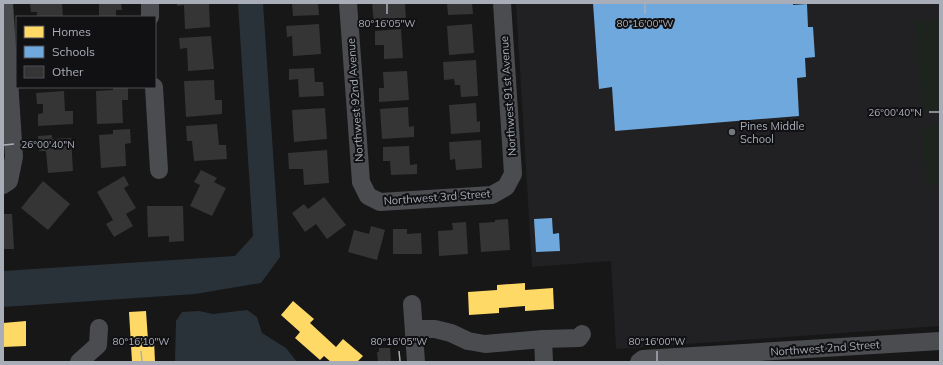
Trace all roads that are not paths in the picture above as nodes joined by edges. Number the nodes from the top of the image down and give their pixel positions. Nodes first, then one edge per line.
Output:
1 (4, 3) edge
2 (150, 3) edge
3 (348, 3) edge
4 (502, 3) edge
5 (150, 16) edge
6 (154, 88) edge
7 (159, 170) dead end
8 (6, 183) edge
9 (506, 187) joint
10 (368, 196) joint
11 (412, 304) dead end
12 (99, 328) dead end
13 (414, 329) junction
14 (582, 334) dead end
15 (543, 340) junction
16 (940, 341) edge
17 (79, 362) edge
18 (416, 362) edge
19 (544, 362) edge
20 (639, 362) edge

1 - 8 street
2 - 5 street
3 - 10 street, Northwest 92nd Avenue
4 - 9 street, Northwest 91st Avenue
6 - 7 street
9 - 10 street, Northwest 3rd Street
11 - 13 street
12 - 17 street
13 - 15 street
13 - 18 street
14 - 15 street
15 - 19 street
16 - 20 street, Northwest 2nd Street

